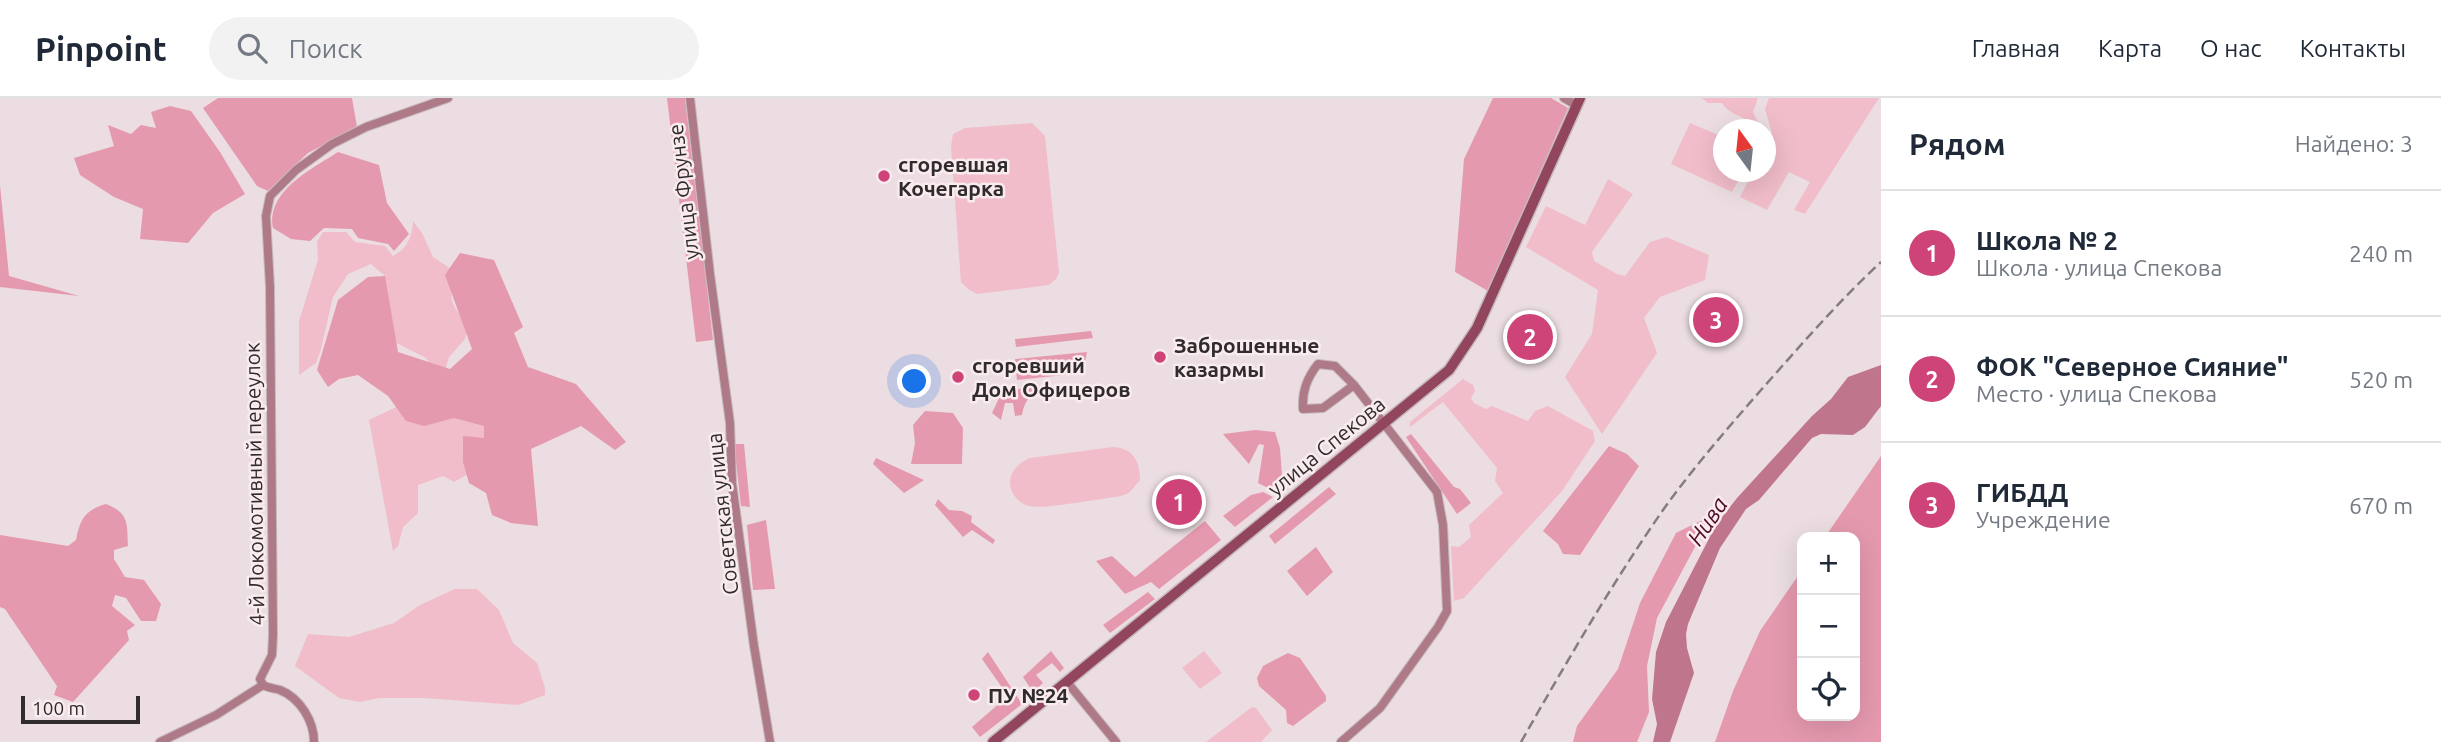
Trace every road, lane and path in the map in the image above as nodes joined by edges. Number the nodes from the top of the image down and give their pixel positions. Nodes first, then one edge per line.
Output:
1 (448, 98) edge
2 (690, 98) edge
3 (1564, 98) edge
4 (1578, 102) edge
5 (711, 283) joint
6 (1354, 385) junction
7 (1383, 424) junction
8 (1067, 682) junction
9 (263, 685) junction
10 (160, 742) edge
11 (314, 742) edge
12 (770, 742) edge
13 (993, 742) edge
14 (1116, 742) edge
15 (1341, 742) edge

1 - 9 street, 4-й Локомотивный переулок
2 - 5 street, улица Фрунзе
3 - 4 street
4 - 7 main road, улица Спекова
5 - 12 street, Советская улица
6 - 6 street
6 - 7 street
7 - 8 main road, улица Спекова
7 - 15 street
8 - 13 main road, улица Спекова
8 - 14 street
9 - 10 street
9 - 11 street

